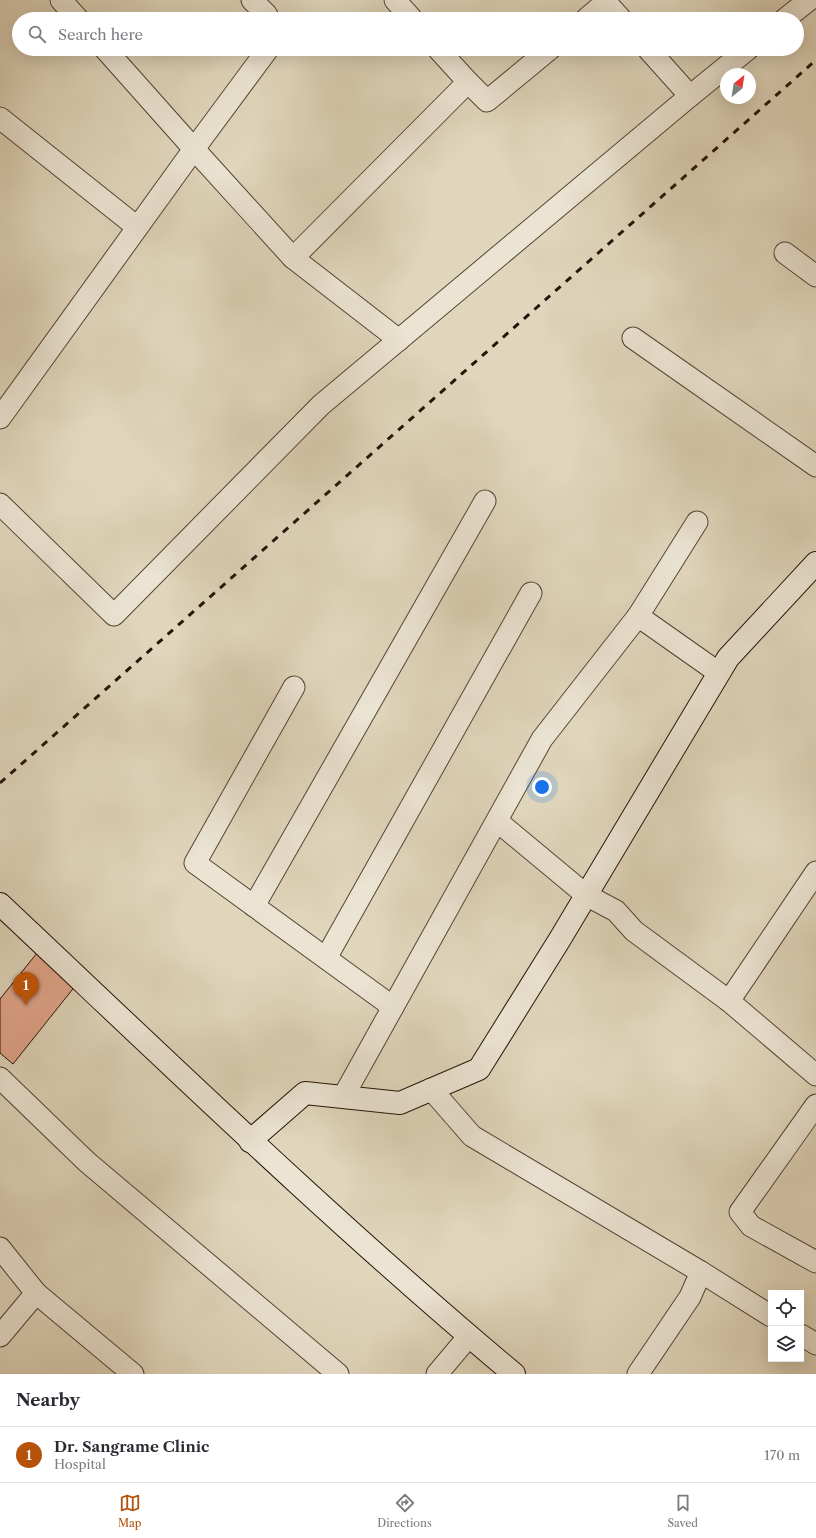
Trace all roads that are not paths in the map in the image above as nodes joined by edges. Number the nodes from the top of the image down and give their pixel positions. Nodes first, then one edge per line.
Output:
1 (61, 0) edge
2 (252, 0) edge
3 (395, 0) edge
4 (809, 0) edge
5 (605, 1) edge
6 (72, 12) edge
7 (264, 12) edge
8 (406, 12) edge
9 (593, 12) edge
10 (615, 12) edge
11 (794, 12) edge
12 (111, 56) edge
13 (263, 56) edge
14 (444, 56) edge
15 (542, 56) edge
16 (654, 56) edge
17 (739, 56) edge
18 (468, 82) junction
19 (690, 96) junction
20 (0, 118) edge
21 (194, 149) junction
22 (137, 227) junction
23 (785, 253) dead end
24 (293, 258) junction
25 (816, 276) edge
26 (633, 338) dead end
27 (399, 340) junction
28 (2, 411) edge
29 (816, 466) edge
30 (485, 501) dead end
31 (0, 504) edge
32 (697, 522) dead end
33 (816, 564) edge
34 (530, 593) dead end
35 (638, 616) junction
36 (719, 673) junction
37 (294, 687) dead end
38 (497, 821) junction
39 (816, 872) edge
40 (586, 896) junction
41 (0, 904) edge
42 (254, 906) junction
43 (326, 958) junction
44 (729, 1001) junction
45 (393, 1007) junction
46 (816, 1075) edge
47 (0, 1078) edge
48 (431, 1089) junction
49 (343, 1097) junction
50 (816, 1105) edge
51 (250, 1141) junction
52 (0, 1248) edge
53 (816, 1262) edge
54 (701, 1272) junction
55 (36, 1293) junction
56 (768, 1314) edge
57 (0, 1336) edge
58 (468, 1336) junction
59 (804, 1337) edge
60 (816, 1344) edge
61 (133, 1374) edge
62 (338, 1374) edge
63 (437, 1374) edge
64 (514, 1374) edge
65 (638, 1374) edge

1 - 6 street
2 - 7 street
3 - 8 street
4 - 11 street
5 - 9 street
5 - 10 street
12 - 21 street
13 - 21 street
14 - 18 street
15 - 18 street
16 - 19 street
17 - 19 street
18 - 24 street
19 - 27 street
20 - 22 street
21 - 22 street
21 - 24 street
22 - 28 street
23 - 25 street
24 - 27 street
26 - 29 street
27 - 31 street
30 - 42 street
32 - 35 street
33 - 36 street
34 - 43 street
35 - 36 street
35 - 38 street
36 - 40 street
37 - 42 street
38 - 40 street
38 - 45 street
39 - 44 street
40 - 44 street
40 - 48 street
41 - 51 street
42 - 43 street
43 - 45 street
44 - 46 street
45 - 49 street
47 - 62 street
48 - 49 street
48 - 54 street
49 - 51 street
50 - 53 street
51 - 58 street
52 - 55 street
54 - 56 street
54 - 65 street
55 - 57 street
55 - 61 street
58 - 63 street
58 - 64 street
59 - 60 street

